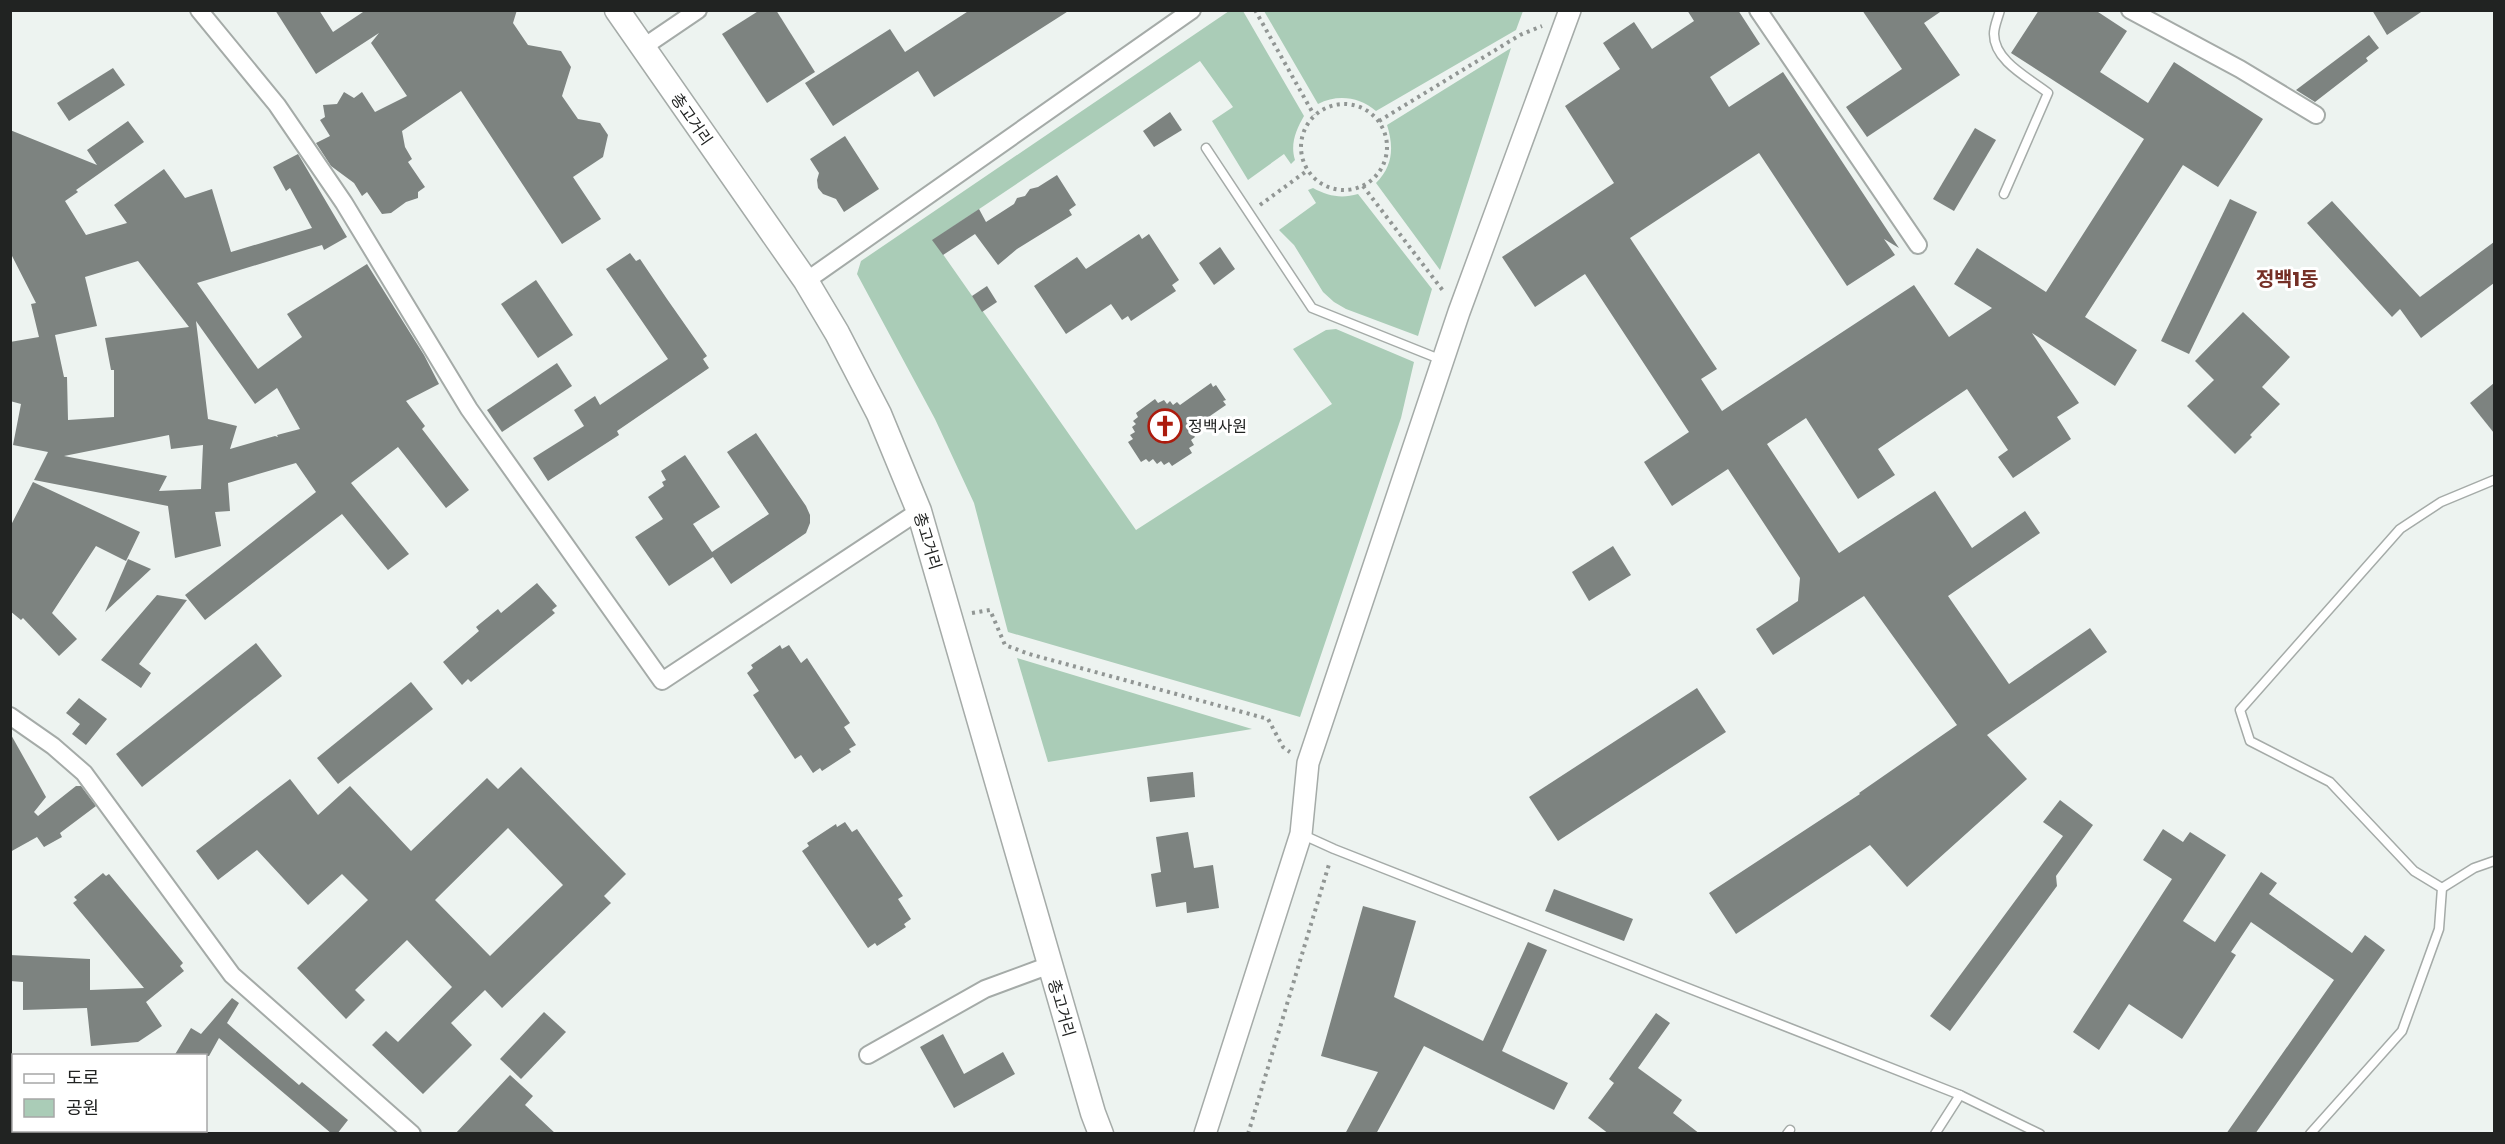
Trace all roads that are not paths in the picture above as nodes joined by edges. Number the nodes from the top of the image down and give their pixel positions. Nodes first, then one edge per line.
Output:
1 (199, 10) edge
2 (617, 10) edge
3 (698, 10) edge
4 (1192, 10) edge
5 (1758, 10) edge
6 (2000, 10) edge
7 (2130, 10) edge
8 (1569, 14) edge
9 (642, 48) junction
10 (2316, 114) dead end
11 (1206, 148) dead end
12 (2004, 194) dead end
13 (1918, 245) dead end
14 (806, 281) junction
15 (1442, 360) junction
16 (2494, 480) edge
17 (919, 511) junction
18 (10, 716) edge
19 (1301, 834) junction
20 (2494, 861) edge
21 (2442, 888) junction
22 (1050, 965) junction
23 (868, 1055) dead end
24 (1960, 1095) junction
25 (412, 1134) edge
26 (1101, 1134) edge
27 (1205, 1134) edge
28 (1935, 1134) edge
29 (2040, 1134) edge
30 (2310, 1134) edge

1 - 17 street
2 - 9 main road, 총고거리
3 - 9 street
4 - 14 street
5 - 13 street
6 - 12 lane
7 - 10 street
8 - 15 street
9 - 14 main road, 총고거리
11 - 15 lane
14 - 17 main road, 총고거리
15 - 19 street
16 - 21 lane
17 - 22 main road, 총고거리
18 - 25 street
19 - 24 lane
19 - 27 street
20 - 21 lane
21 - 30 lane
22 - 23 street
22 - 26 main road, 총고거리
24 - 28 lane
24 - 29 lane

